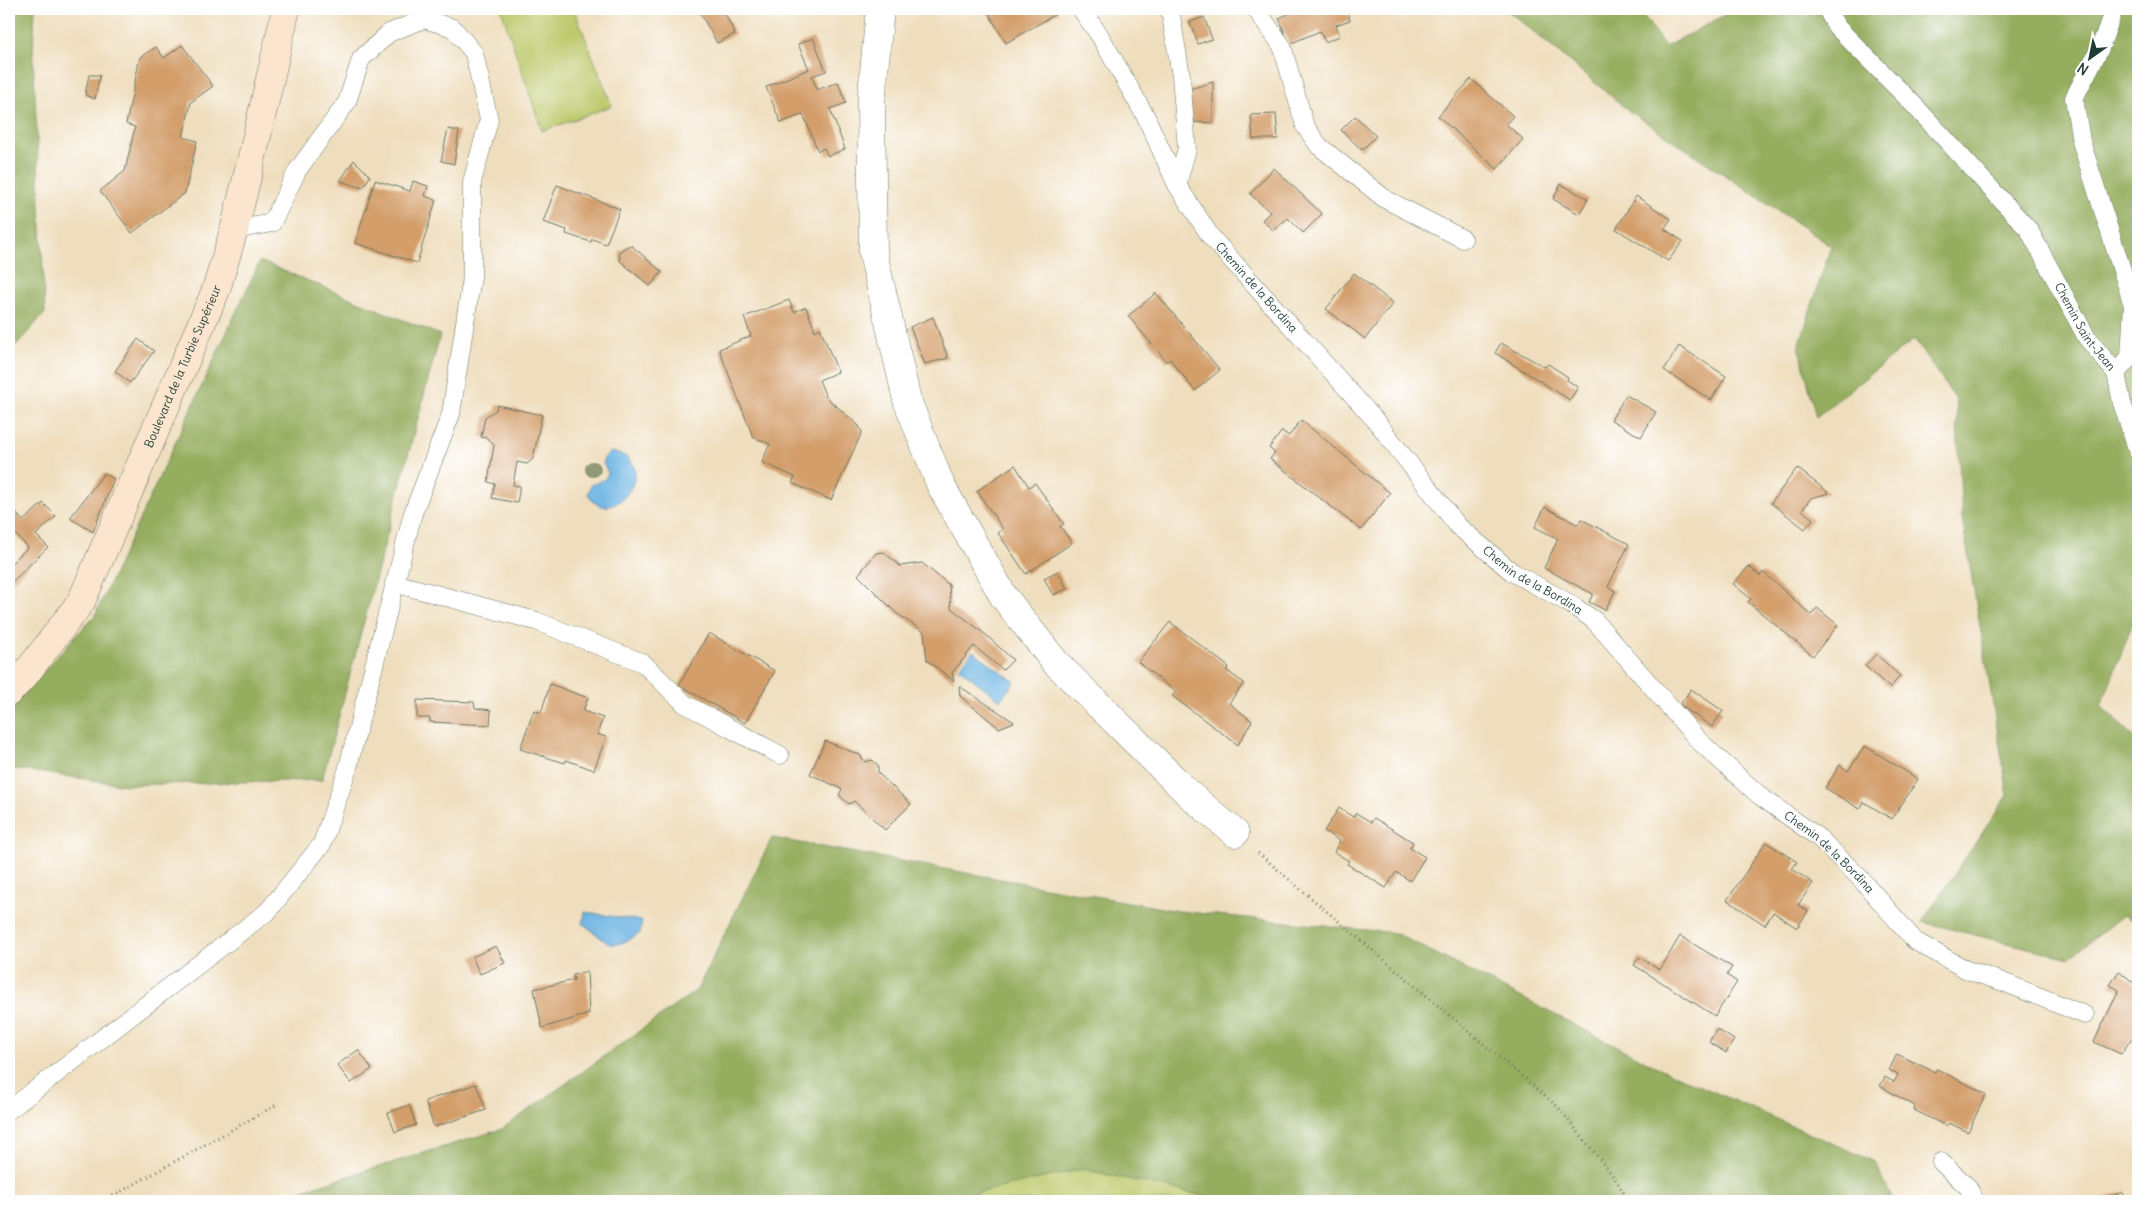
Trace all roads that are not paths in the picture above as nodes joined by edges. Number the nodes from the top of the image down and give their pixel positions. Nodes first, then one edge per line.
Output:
1 (286, 9) edge
2 (880, 9) edge
3 (1082, 9) edge
4 (1170, 9) edge
5 (1256, 9) edge
6 (1827, 9) edge
7 (2114, 9) edge
8 (1176, 185) junction
9 (234, 230) junction
10 (1463, 239) dead end
11 (2116, 373) junction
12 (2138, 452) edge
13 (394, 583) junction
14 (9, 692) edge
15 (780, 755) dead end
16 (1235, 833) road end
17 (2085, 1016) dead end
18 (9, 1110) edge
19 (1941, 1162) dead end
20 (1975, 1201) edge

1 - 9 street, Boulevard de la Turbie Supérieur
2 - 16 street
3 - 8 lane, Chemin de la Bordina
4 - 8 lane
5 - 10 lane
6 - 11 lane, Chemin Saint-Jean
7 - 11 lane, Chemin Saint-Jean
8 - 17 lane, Chemin de la Bordina
9 - 13 lane
9 - 14 street, Boulevard de la Turbie Supérieur
11 - 12 lane
13 - 15 lane
13 - 18 lane
19 - 20 lane

